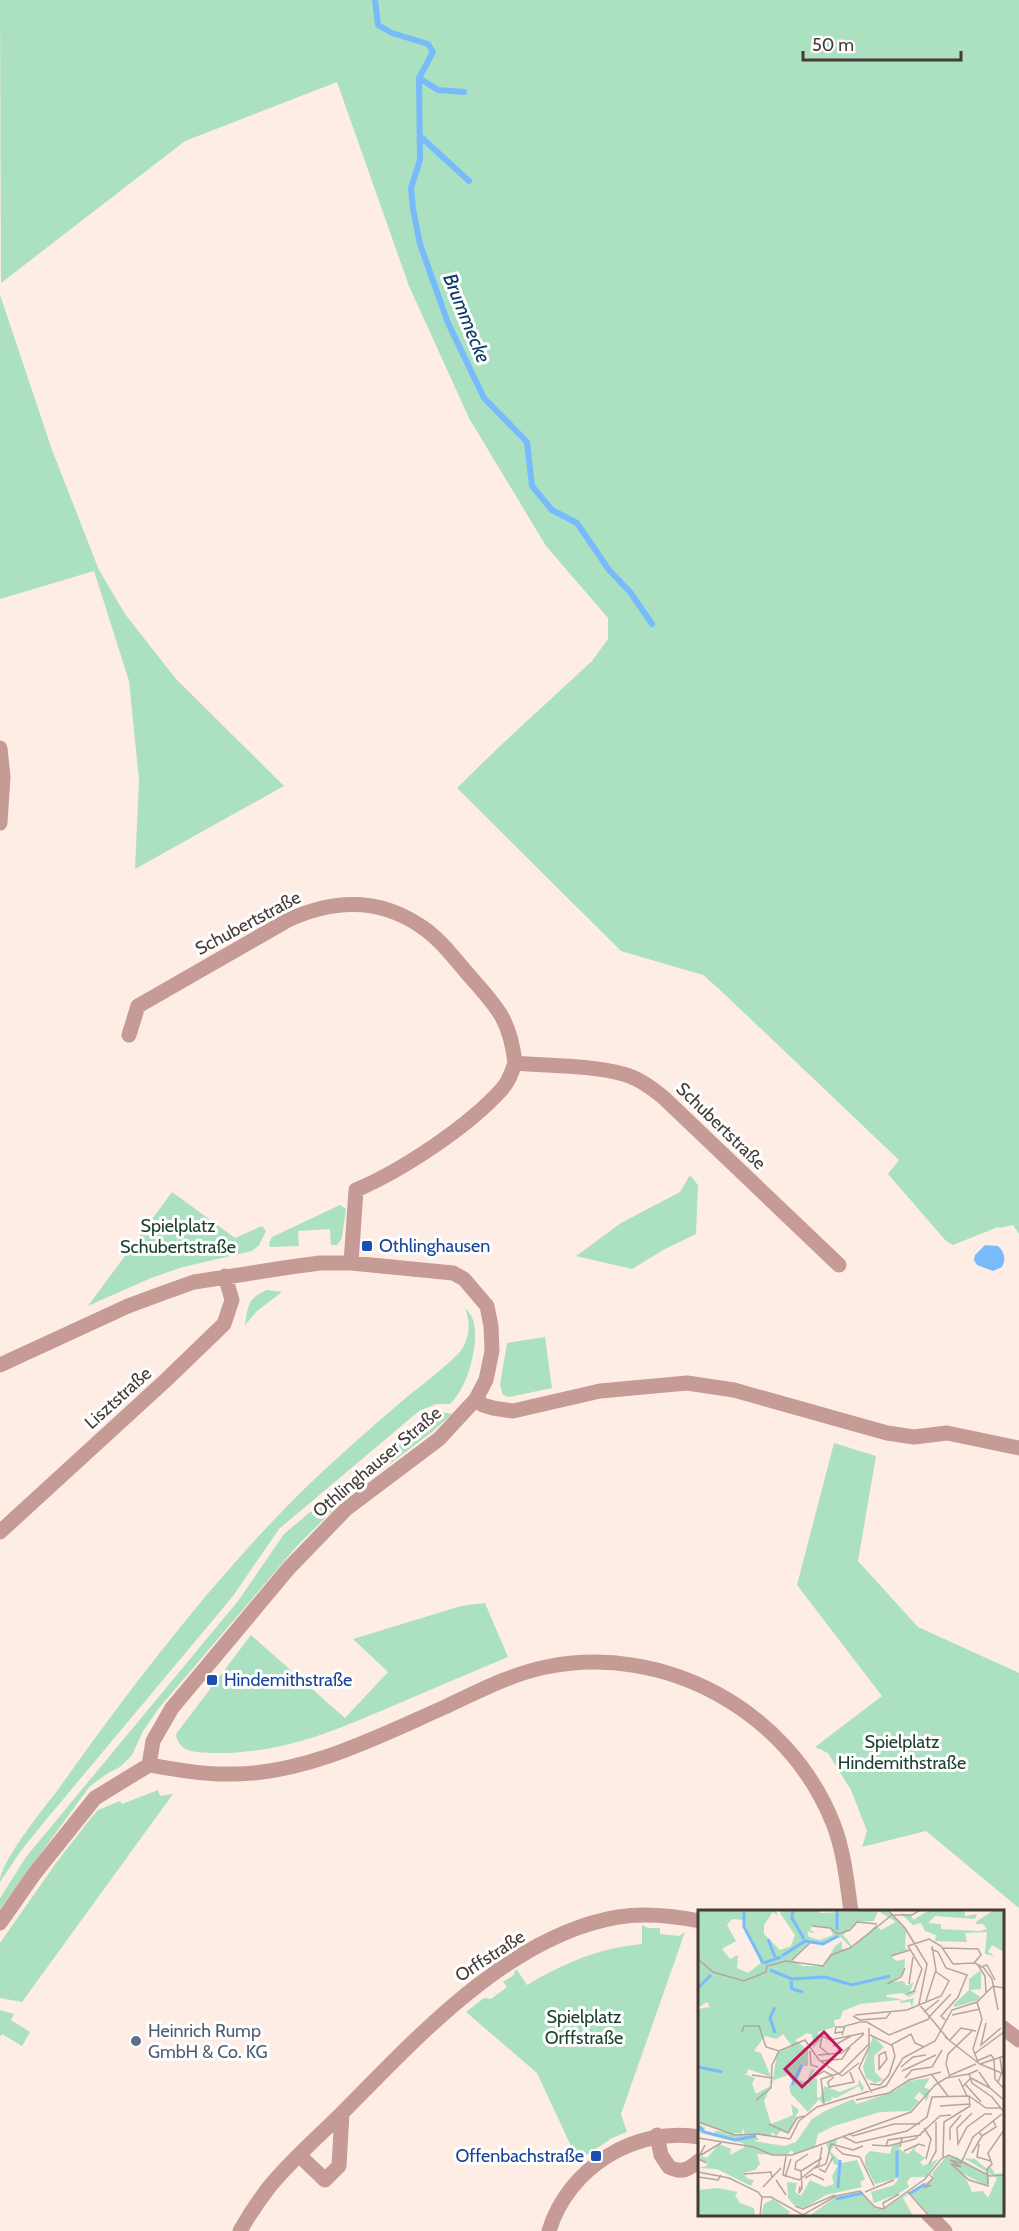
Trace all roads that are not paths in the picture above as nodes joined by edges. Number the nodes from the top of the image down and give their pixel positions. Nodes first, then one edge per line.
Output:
1 (0, 748) edge
2 (0, 823) edge
3 (129, 1035) dead end
4 (514, 1064) junction
5 (351, 1263) junction
6 (839, 1265) dead end
7 (225, 1276) junction
8 (0, 1365) edge
9 (476, 1399) junction
10 (1019, 1448) edge
11 (0, 1532) edge
12 (149, 1765) junction
13 (851, 1910) edge
14 (698, 1921) edge
15 (0, 1923) edge
16 (1004, 2029) edge
17 (1019, 2040) edge
18 (342, 2113) junction
19 (657, 2135) junction
20 (698, 2137) edge
21 (300, 2156) junction
22 (698, 2161) edge
23 (930, 2216) edge
24 (240, 2231) edge
25 (549, 2231) edge
26 (945, 2231) edge

1 - 2 street
3 - 4 street, Schubertstraße
4 - 5 street
4 - 6 street, Schubertstraße
5 - 7 street
5 - 9 street
7 - 8 street
7 - 11 street, Lisztstraße
9 - 10 street
9 - 12 street, Othlinghauser Straße
12 - 13 street
12 - 15 street
14 - 18 street, Orffstraße
16 - 17 street
18 - 21 street, Orffstraße
18 - 21 street
19 - 20 street
19 - 22 street
19 - 25 street
21 - 24 street, Orffstraße
23 - 26 street

